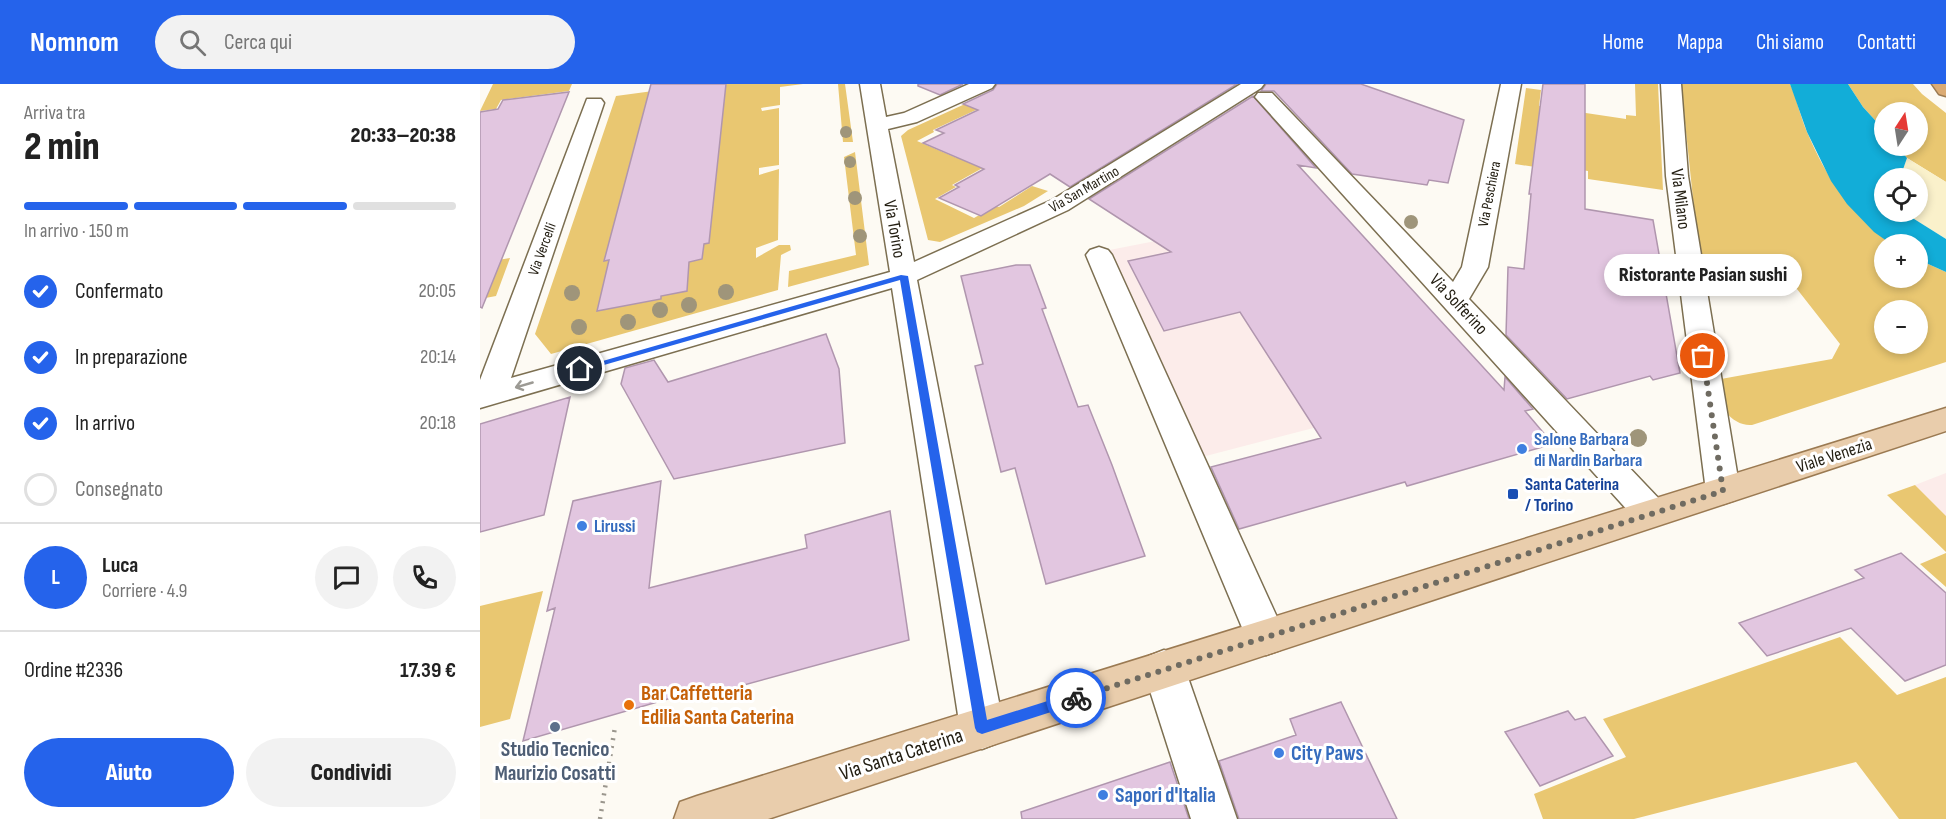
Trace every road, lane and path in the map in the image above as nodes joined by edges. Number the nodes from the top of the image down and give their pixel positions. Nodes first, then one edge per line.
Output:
1 (870, 84) edge
2 (985, 84) edge
3 (1511, 84) edge
4 (1671, 84) edge
5 (1942, 84) edge
6 (1260, 90) edge
7 (1946, 90) edge
8 (594, 103) dead end
9 (877, 125) junction
10 (1099, 255) dead end
11 (904, 276) junction
12 (1455, 300) junction
13 (485, 396) edge
14 (1946, 419) edge
15 (1723, 491) junction
16 (1651, 513) junction
17 (1266, 637) junction
18 (1164, 669) junction
19 (615, 727) dead end
20 (982, 728) junction
21 (600, 819) edge
22 (697, 819) edge
23 (1214, 819) edge

1 - 9 street, Via Torino
2 - 9 street
3 - 12 street, Via Peschiera
4 - 15 street, Via Milano
5 - 7 highway
6 - 11 street, Via San Martino
6 - 12 street, Via Solferino
8 - 13 street, Via Vercelli
9 - 11 street, Via Torino
10 - 17 street
11 -> 13 street, Via San Martino
11 - 20 street, Via Torino
12 - 16 street, Via Solferino
14 - 15 main road, Viale Venezia
15 - 16 main road, Via Santa Caterina
16 - 17 main road, Via Santa Caterina
17 - 18 main road, Via Santa Caterina
18 - 20 main road, Via Santa Caterina
18 - 23 street
19 - 21 path
20 - 22 main road, Via Santa Caterina

